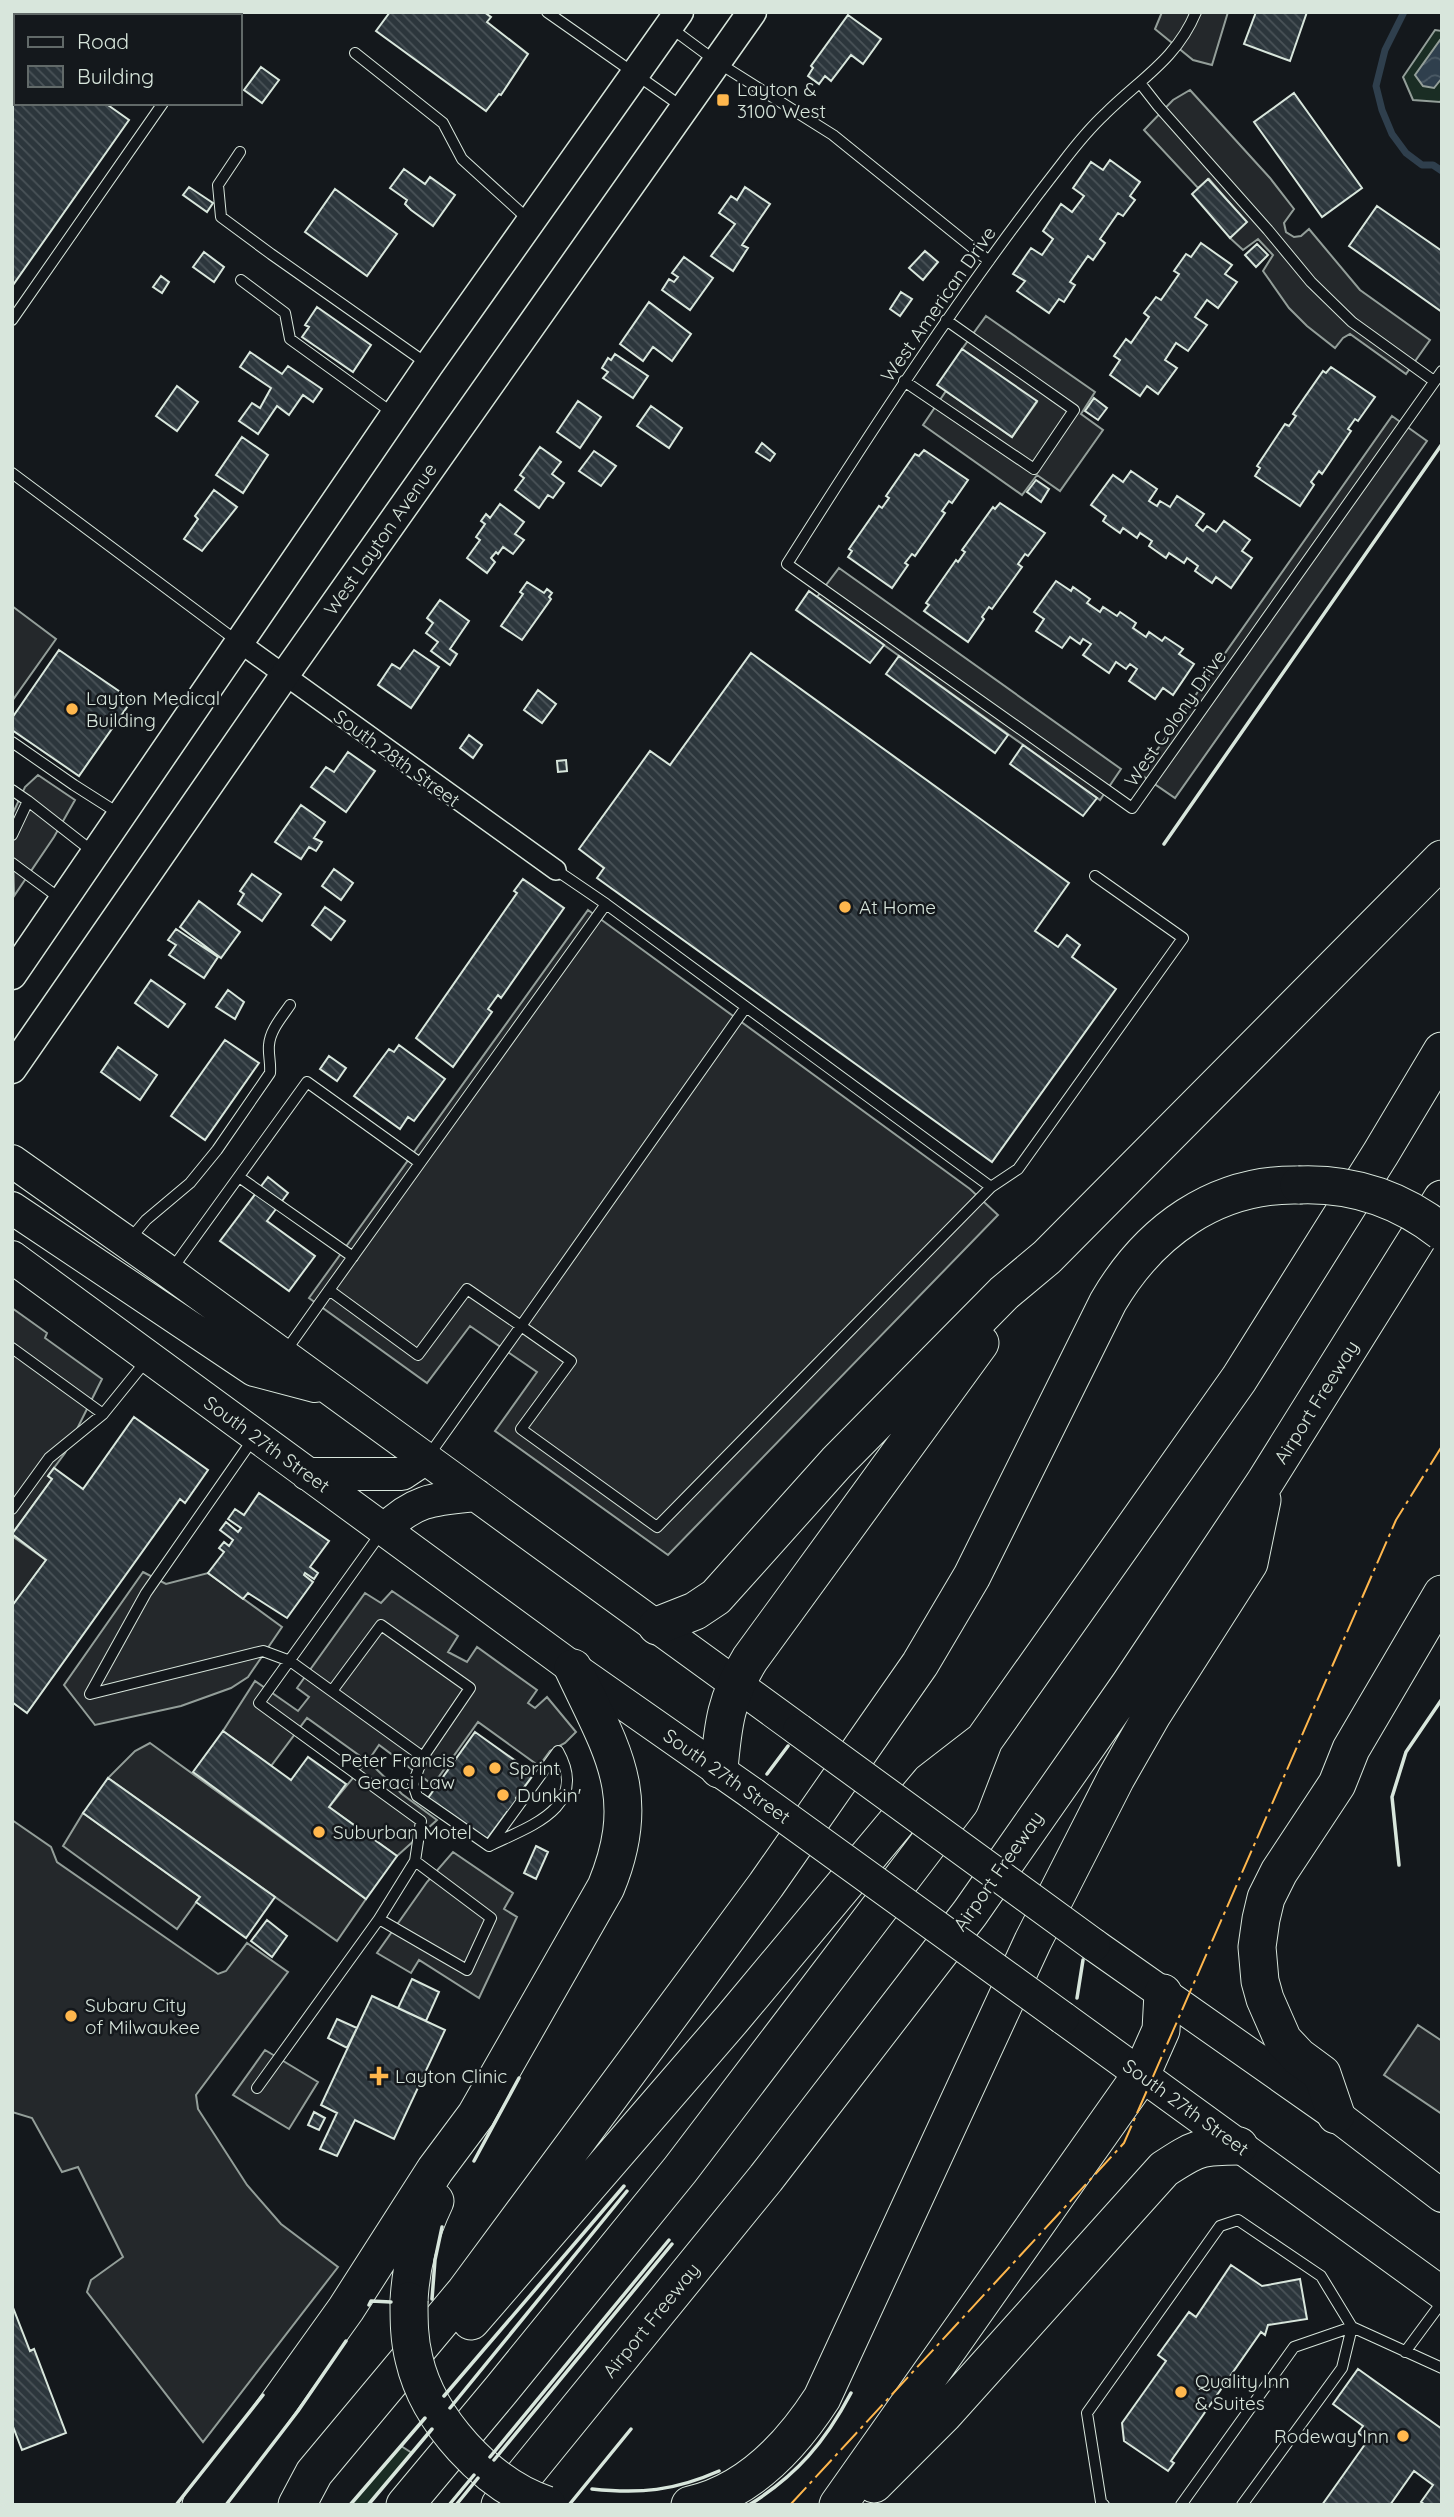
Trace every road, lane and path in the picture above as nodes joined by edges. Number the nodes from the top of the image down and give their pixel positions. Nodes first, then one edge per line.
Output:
1 (547, 12) edge
2 (752, 12) edge
3 (1196, 12) edge
4 (673, 20) edge
5 (355, 53) dead end
6 (717, 62) junction
7 (635, 75) junction
8 (1140, 83) junction
9 (162, 105) edge
10 (685, 108) junction
11 (240, 152) dead end
12 (531, 222) junction
13 (989, 261) junction
14 (241, 280) dead end
15 (12, 320) edge
16 (946, 320) junction
17 (429, 365) junction
18 (1442, 371) edge
19 (904, 381) junction
20 (1434, 381) junction
21 (395, 415) junction
22 (12, 473) edge
23 (786, 564) joint
24 (240, 643) junction
25 (284, 676) junction
26 (12, 742) edge
27 (12, 790) edge
28 (28, 801) junction
29 (122, 815) junction
30 (12, 835) edge
31 (95, 854) junction
32 (1442, 859) edge
33 (12, 863) edge
34 (556, 870) joint
35 (1095, 876) dead end
36 (64, 901) junction
37 (606, 904) junction
38 (19, 960) edge
39 (290, 1005) dead end
40 (746, 1007) junction
41 (1442, 1051) edge
42 (12, 1069) edge
43 (12, 1161) edge
44 (420, 1163) junction
45 (239, 1177) junction
46 (991, 1187) junction
47 (1442, 1199) edge
48 (12, 1208) edge
49 (1442, 1232) edge
50 (128, 1242) junction
51 (1046, 1256) junction
52 (12, 1257) edge
53 (353, 1257) junction
54 (169, 1272) junction
55 (329, 1290) junction
56 (521, 1326) junction
57 (12, 1348) edge
58 (283, 1354) junction
59 (148, 1358) junction
60 (334, 1391) junction
61 (103, 1414) junction
62 (255, 1436) junction
63 (426, 1458) junction
64 (307, 1474) junction
65 (1265, 1482) junction
66 (476, 1495) junction
67 (12, 1509) edge
68 (384, 1530) junction
69 (1442, 1594) edge
70 (657, 1626) junction
71 (1442, 1645) edge
72 (290, 1661) junction
73 (573, 1668) junction
74 (734, 1685) junction
75 (332, 1691) junction
76 (984, 1740) junction
77 (422, 1757) junction
78 (719, 1769) junction
79 (1337, 1784) junction
80 (489, 1846) junction
81 (415, 1861) junction
82 (379, 1919) junction
83 (1163, 1993) junction
84 (1142, 2075) junction
85 (257, 2088) dead end
86 (476, 2115) junction
87 (1336, 2115) junction
88 (1239, 2146) junction
89 (1442, 2196) edge
90 (1442, 2293) edge
91 (1442, 2302) edge
92 (1352, 2327) junction
93 (1405, 2352) junction
94 (1442, 2368) edge
95 (201, 2505) edge
96 (297, 2505) edge
97 (312, 2505) edge
98 (405, 2505) edge
99 (500, 2505) edge
100 (547, 2505) edge
101 (690, 2505) edge
102 (838, 2505) edge
103 (853, 2505) edge
104 (1104, 2505) edge
105 (1181, 2505) edge
106 (1242, 2505) edge

1 - 7 lane
2 - 6 main road, West Layton Avenue
3 - 8 lane, West American Drive
4 - 6 lane
4 - 7 main road
5 - 12 lane
6 - 10 main road, West Layton Avenue
6 - 13 lane
7 - 10 lane
7 - 12 main road
8 - 13 lane, West American Drive
8 - 20 lane
9 - 15 lane
10 - 25 main road, West Layton Avenue
11 - 17 lane
12 - 17 main road
13 - 16 lane, West American Drive
14 - 21 lane
16 - 19 lane, West American Drive
16 - 19 lane
17 - 21 main road
18 - 20 lane, West Colony Drive
19 - 23 lane, West American Drive
20 - 23 lane, West Colony Drive
21 - 24 main road
22 - 24 lane
24 - 25 street, South 28th Street
24 - 29 main road
25 - 34 street, South 28th Street
25 - 42 main road, West Layton Avenue
26 - 29 lane
27 - 28 lane
28 - 30 lane
28 - 31 lane
29 - 31 main road
31 - 36 main road
32 - 51 highway
33 - 36 lane
34 - 37 lane
35 - 46 lane
36 - 38 main road
37 - 40 lane
37 - 44 lane
39 - 50 lane
40 - 46 lane
40 - 56 lane
41 - 76 highway
43 - 50 main road
44 - 45 lane
44 - 53 lane
45 - 53 lane
45 - 54 lane
46 - 56 lane
47 - 65 highway, Airport Freeway
48 - 60 main road
49 - 96 highway, bridge
50 - 54 main road
51 - 70 highway
51 - 74 highway
52 - 59 main road, South 27th Street
53 - 55 lane
54 - 58 main road
55 - 56 lane
55 - 58 lane
56 - 63 lane
57 - 61 lane
58 - 60 main road
59 - 61 lane
59 - 62 main road, South 27th Street
60 - 63 main road
61 - 67 lane
62 - 64 main road, South 27th Street
62 - 72 lane
63 - 64 main road
63 - 66 main road
64 - 68 main road, South 27th Street
65 - 99 highway, Airport Freeway
65 - 101 highway
66 - 68 main road
66 - 70 main road
68 - 72 lane
68 - 73 main road, South 27th Street
69 - 79 highway
70 - 74 main road
71 - 79 highway
72 - 75 lane
72 - 81 lane
73 - 78 main road, South 27th Street
73 - 86 highway
74 - 78 highway
74 - 83 main road, bridge
75 - 77 lane
75 - 77 lane
76 - 97 highway
76 - 98 highway
77 - 80 lane
78 - 84 main road, South 27th Street, bridge
79 - 87 highway
80 - 80 lane
81 - 82 lane
81 - 82 lane
82 - 85 lane
83 - 84 highway
83 - 87 main road
84 - 88 main road, South 27th Street
84 - 102 highway
86 - 95 highway
86 - 100 highway, bridge
87 - 89 main road
88 - 90 main road, South 27th Street
88 - 103 highway
91 - 93 lane
92 - 93 lane
92 - 104 lane
92 - 105 lane
92 - 106 lane
93 - 94 lane

